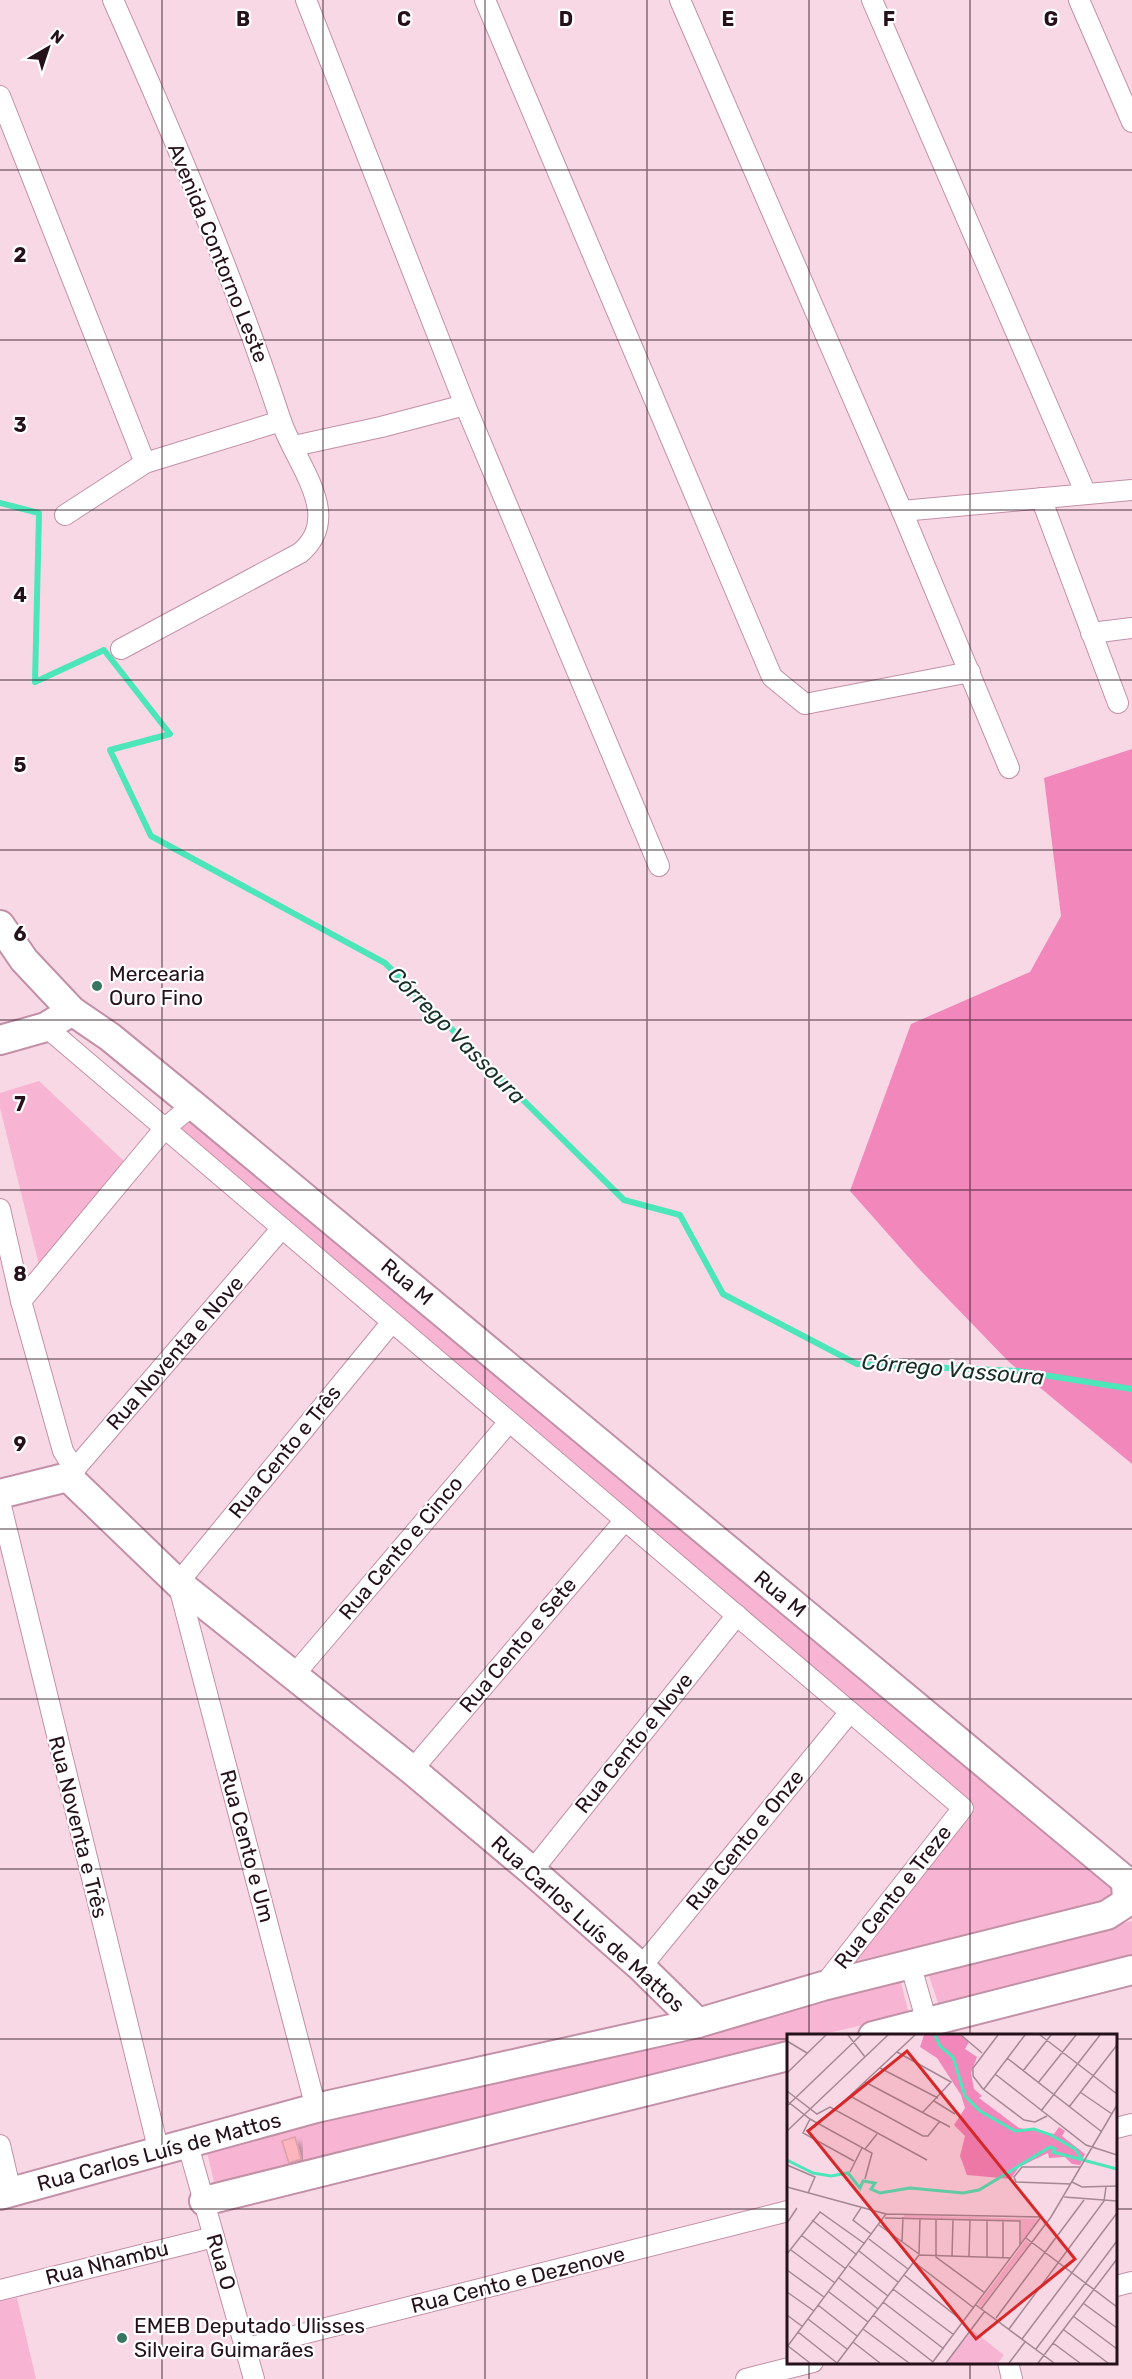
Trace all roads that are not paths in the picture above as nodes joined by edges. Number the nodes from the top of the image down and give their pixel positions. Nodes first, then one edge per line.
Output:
1 (113, 0) edge
2 (306, 0) edge
3 (485, 0) edge
4 (680, 0) edge
5 (872, 0) edge
6 (1079, 0) edge
7 (0, 96) edge
8 (1132, 122) edge
9 (465, 405) junction
10 (281, 422) junction
11 (294, 446) junction
12 (145, 464) junction
13 (1132, 490) edge
14 (1086, 494) junction
15 (1041, 498) junction
16 (902, 511) junction
17 (65, 515) dead end
18 (1132, 627) edge
19 (1091, 633) junction
20 (121, 649) dead end
21 (970, 672) junction
22 (1118, 703) dead end
23 (1009, 768) dead end
24 (659, 866) dead end
25 (0, 926) edge
26 (72, 1011) junction
27 (46, 1027) junction
28 (0, 1040) edge
29 (193, 1105) junction
30 (165, 1128) junction
31 (0, 1209) edge
32 (282, 1228) junction
33 (21, 1301) junction
34 (392, 1322) junction
35 (509, 1422) junction
36 (71, 1474) junction
37 (0, 1494) edge
38 (0, 1502) edge
39 (625, 1520) junction
40 (178, 1583) junction
41 (737, 1615) junction
42 (294, 1675) junction
43 (850, 1712) junction
44 (412, 1770) junction
45 (963, 1808) joint
46 (532, 1871) junction
47 (910, 1963) junction
48 (640, 1967) junction
49 (1132, 1970) edge
50 (823, 1986) junction
51 (698, 2024) junction
52 (929, 2029) edge
53 (889, 2034) edge
54 (787, 2056) edge
55 (316, 2108) junction
56 (1132, 2124) edge
57 (1117, 2128) edge
58 (0, 2145) edge
59 (188, 2145) junction
60 (159, 2152) junction
61 (6, 2194) edge
62 (204, 2200) junction
63 (787, 2212) edge
64 (214, 2237) junction
65 (1132, 2282) edge
66 (1117, 2286) edge
67 (0, 2290) edge
68 (247, 2348) junction
69 (805, 2364) edge
70 (1008, 2364) edge
71 (254, 2379) edge
72 (746, 2379) edge
73 (1012, 2379) edge

1 - 10 street, Avenida Contorno Leste
2 - 9 street
3 - 21 street
4 - 16 street
5 - 14 street
6 - 8 street
7 - 12 street
9 - 11 street
9 - 24 street
10 - 11 street, Avenida Contorno Leste
10 - 12 street
11 - 20 street, Avenida Contorno Leste
12 - 17 street
13 - 14 street
14 - 15 street
15 - 16 street
15 - 19 street
16 - 21 street
18 - 19 street
19 - 22 street
21 - 23 street
25 - 26 street, Rua M
26 - 27 street
26 - 29 street, Rua M
27 - 28 street
27 - 30 street, Rua M
29 - 30 street
29 - 47 street, Rua M
30 - 32 street, Rua M
30 - 33 street
31 - 33 street
32 - 34 street, Rua M
32 - 36 street, Rua Noventa e Nove
33 - 36 street
34 - 35 street, Rua M
34 - 40 street, Rua Cento e Três
35 - 39 street, Rua M
35 - 42 street, Rua Cento e Cinco
36 - 37 street
36 - 40 street, Rua Carlos Luís de Mattos
38 - 60 street, Rua Noventa e Três
39 - 41 street, Rua M
39 - 44 street, Rua Cento e Sete
40 - 42 street, Rua Carlos Luís de Mattos
40 - 55 street, Rua Cento e Um
41 - 43 street, Rua M
41 - 46 street, Rua Cento e Nove
42 - 44 street, Rua Carlos Luís de Mattos
43 - 45 street, Rua M
43 - 48 street, Rua Cento e Onze
44 - 46 street, Rua Carlos Luís de Mattos
45 - 50 street, Rua Cento e Treze
46 - 48 street, Rua Carlos Luís de Mattos
47 - 50 street, Rua M
47 - 52 street
48 - 51 street, Rua Carlos Luís de Mattos
49 - 52 street
50 - 51 street, Rua M
51 - 55 street, Rua Carlos Luís de Mattos
52 - 53 street
54 - 62 street
55 - 59 street, Rua Carlos Luís de Mattos
56 - 57 street
58 - 61 street
59 - 60 street, Rua Carlos Luís de Mattos
59 - 62 street, Rua O
60 - 61 street, Rua Carlos Luís de Mattos
62 - 64 street, Rua O
63 - 68 street, Rua Cento e Dezenove
64 - 67 street, Rua Nhambu
64 - 68 street, Rua O
65 - 66 street
68 - 71 street, Rua O
69 - 72 street
70 - 73 street

